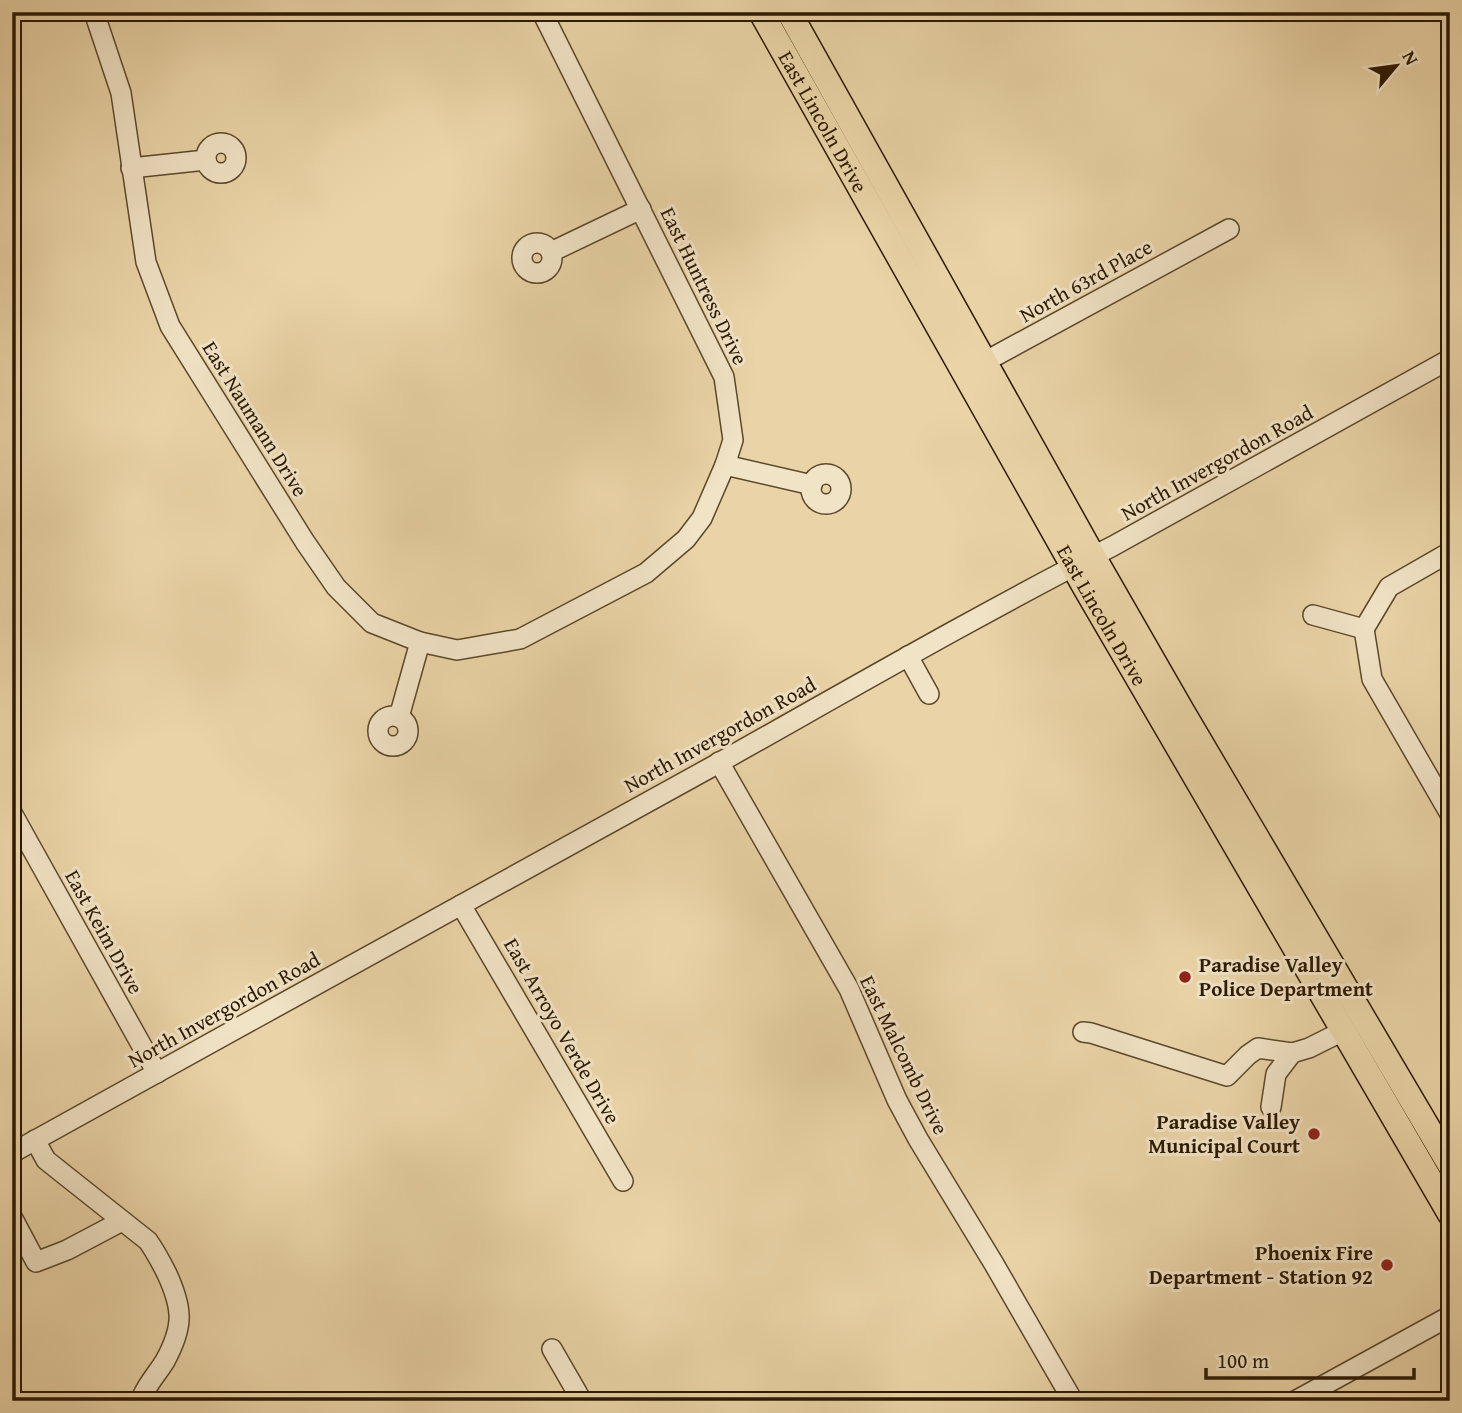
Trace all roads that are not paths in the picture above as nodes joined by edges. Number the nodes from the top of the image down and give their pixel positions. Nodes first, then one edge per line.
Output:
1 (94, 12) edge
2 (542, 12) edge
3 (776, 15) edge
4 (206, 160) dead end
5 (131, 168) junction
6 (641, 209) junction
7 (1229, 229) dead end
8 (551, 252) dead end
9 (1450, 359) edge
10 (975, 367) junction
11 (725, 465) junction
12 (812, 485) dead end
13 (1450, 552) edge
14 (1083, 561) junction
15 (1313, 615) dead end
16 (1364, 629) junction
17 (420, 642) junction
18 (908, 656) junction
19 (929, 694) dead end
20 (399, 717) dead end
21 (719, 762) junction
22 (12, 813) edge
23 (1450, 814) edge
24 (461, 905) junction
25 (1353, 1024) junction
26 (1083, 1032) dead end
27 (1292, 1053) junction
28 (157, 1073) junction
29 (1271, 1107) dead end
30 (1433, 1137) junction
31 (35, 1140) junction
32 (1412, 1149) junction
33 (12, 1153) edge
34 (1450, 1164) edge
35 (623, 1181) dead end
36 (99, 1203) junction
37 (1450, 1214) edge
38 (12, 1217) edge
39 (122, 1221) junction
40 (99, 1234) junction
41 (1450, 1316) edge
42 (552, 1349) dead end
43 (142, 1397) dead end
44 (582, 1401) edge
45 (1073, 1401) edge
46 (1295, 1401) edge

1 - 5 street, East Naumann Drive
2 - 6 street, East Huntress Drive
3 - 10 main road, East Lincoln Drive
4 - 5 street
5 - 17 street, East Naumann Drive
6 - 8 street, East Huntress Drive
6 - 11 street, East Huntress Drive
7 - 10 street, North 63rd Place
9 - 14 street, North Invergordon Road
10 - 14 main road, East Lincoln Drive
11 - 12 street
11 - 17 street, East Huntress Drive
13 - 16 street
14 - 18 street, North Invergordon Road
14 - 25 main road, East Lincoln Drive
15 - 16 street
16 - 23 street
17 - 20 street
18 - 19 street
18 - 21 street, North Invergordon Road
21 - 24 street, North Invergordon Road
21 - 45 street, East Malcomb Drive
22 - 28 street, East Keim Drive
24 - 28 street, North Invergordon Road
24 - 35 street, East Arroyo Verde Drive
25 - 27 street
25 - 30 main road, East Lincoln Drive
25 - 32 main road, East Lincoln Drive
26 - 27 street
27 - 29 street
28 - 31 street, North Invergordon Road
30 - 32 main road
30 - 34 main road, East Lincoln Drive
31 - 33 street, North Invergordon Road
31 - 36 street
32 - 37 main road, East Lincoln Drive
36 - 39 street
36 - 40 street
38 - 40 street
39 - 40 street
39 - 43 street
41 - 46 street
42 - 44 street

